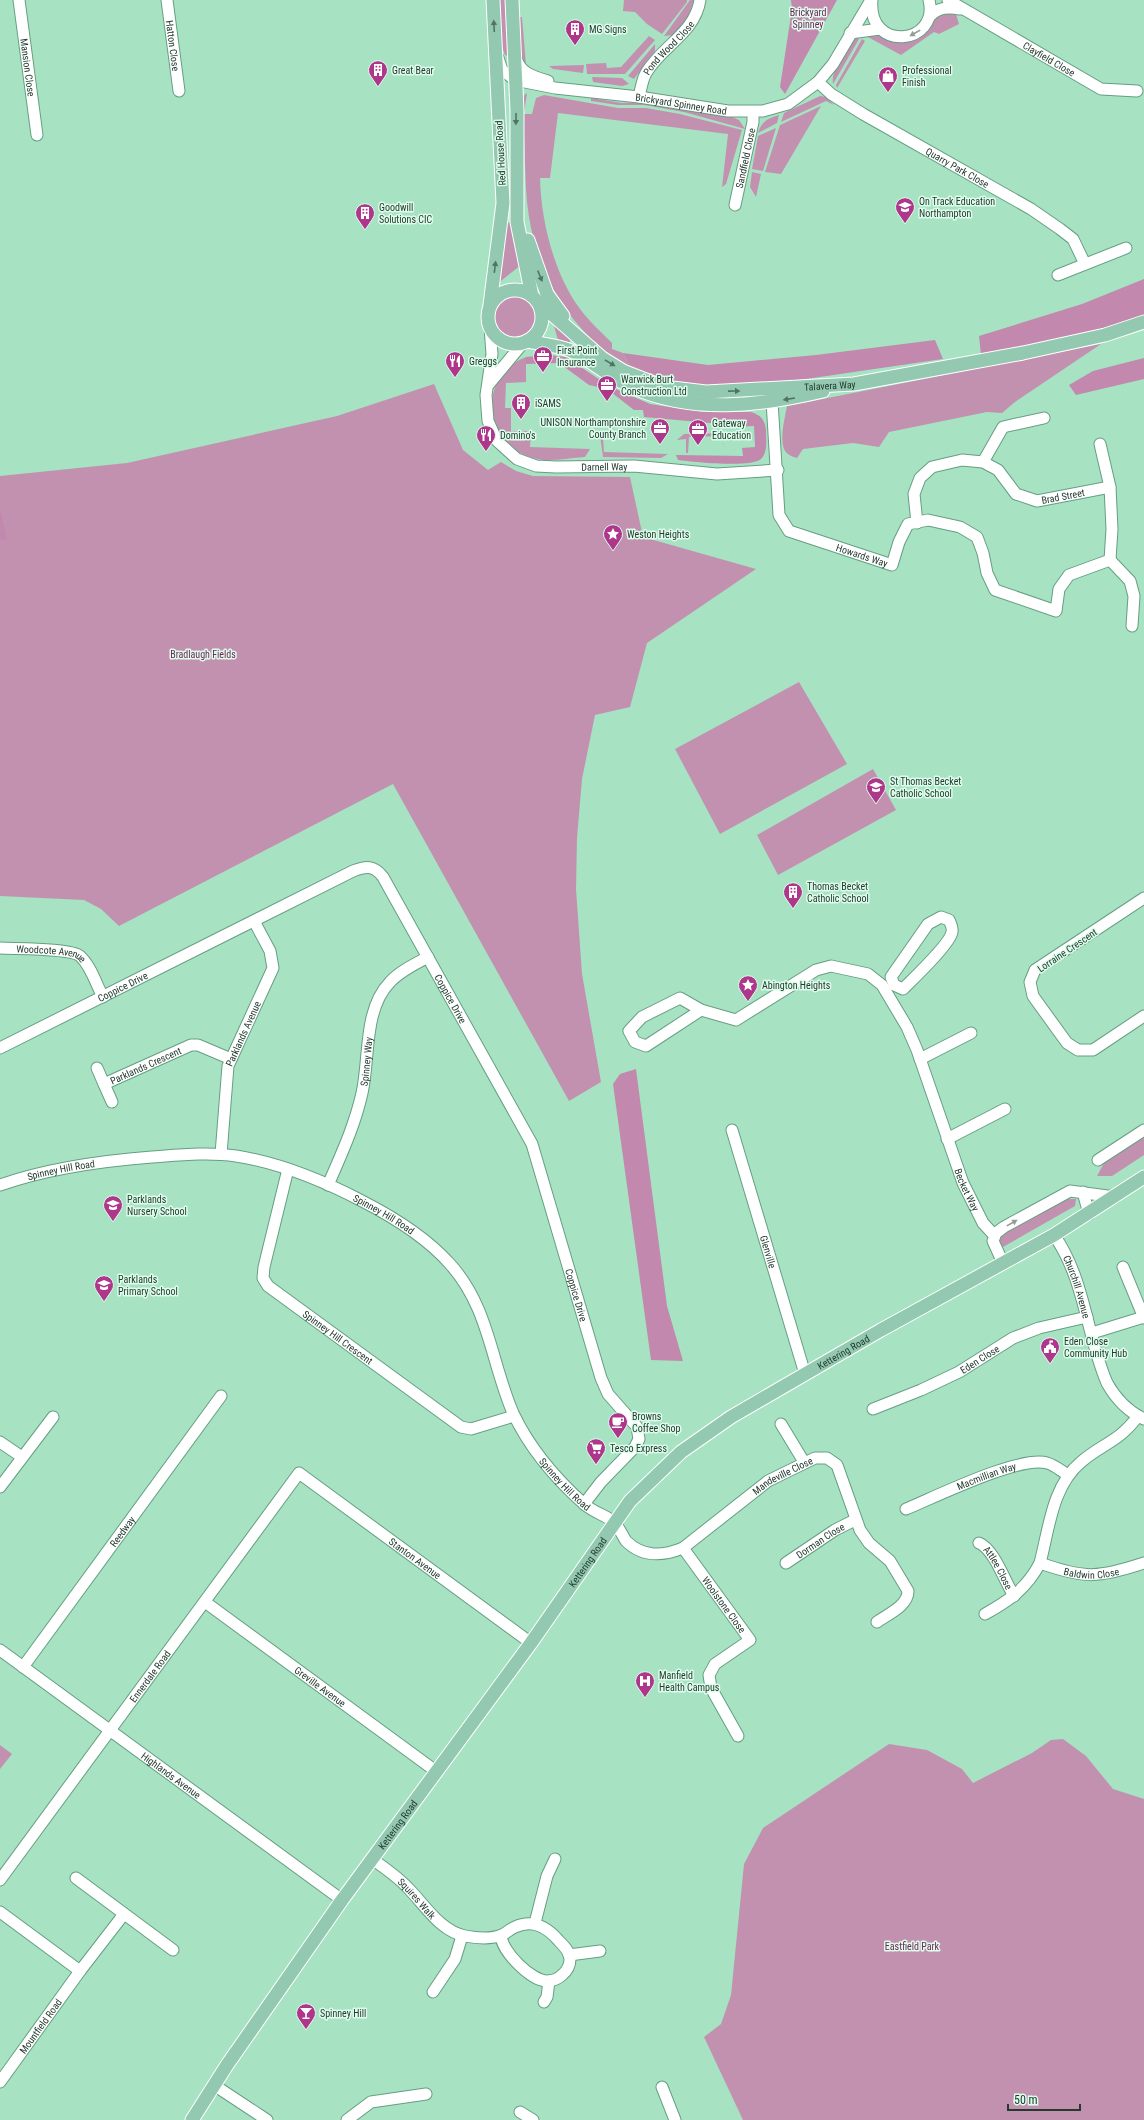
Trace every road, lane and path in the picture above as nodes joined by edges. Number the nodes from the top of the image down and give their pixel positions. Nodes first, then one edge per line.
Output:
1 (19, 0) edge
2 (167, 0) edge
3 (493, 0) edge
4 (512, 0) edge
5 (700, 0) edge
6 (872, 0) edge
7 (929, 0) edge
8 (948, 0) edge
9 (966, 10) junction
10 (930, 16) junction
11 (880, 28) junction
12 (850, 33) junction
13 (515, 48) junction
14 (495, 52) junction
15 (512, 76) junction
16 (536, 77) junction
17 (818, 82) junction
18 (496, 89) junction
19 (577, 90) junction
20 (179, 91) dead end
21 (1137, 91) dead end
22 (639, 97) junction
23 (753, 112) junction
24 (37, 135) dead end
25 (515, 198) junction
26 (735, 205) dead end
27 (1126, 248) dead end
28 (1085, 264) junction
29 (1058, 275) dead end
30 (535, 299) junction
31 (490, 306) junction
32 (1144, 322) edge
33 (490, 327) junction
34 (582, 341) junction
35 (525, 342) junction
36 (854, 384) junction
37 (488, 386) junction
38 (772, 401) junction
39 (1044, 418) dead end
40 (1100, 444) dead end
41 (983, 462) junction
42 (778, 470) junction
43 (1110, 487) junction
44 (917, 522) junction
45 (1110, 560) junction
46 (1132, 626) dead end
47 (1144, 898) edge
48 (254, 921) junction
49 (0, 948) edge
50 (428, 957) junction
51 (888, 988) junction
52 (103, 997) junction
53 (701, 1010) junction
54 (1144, 1016) edge
55 (971, 1033) dead end
56 (0, 1048) edge
57 (231, 1059) junction
58 (920, 1059) junction
59 (97, 1068) dead end
60 (104, 1084) junction
61 (112, 1102) dead end
62 (1005, 1109) dead end
63 (732, 1130) dead end
64 (1144, 1130) edge
65 (947, 1139) junction
66 (221, 1154) junction
67 (1098, 1160) dead end
68 (288, 1169) junction
69 (1144, 1177) edge
70 (0, 1185) edge
71 (328, 1185) junction
72 (1083, 1192) junction
73 (1115, 1197) junction
74 (1090, 1214) junction
75 (994, 1235) junction
76 (1054, 1235) junction
77 (1003, 1263) junction
78 (1124, 1267) dead end
79 (1087, 1317) junction
80 (1144, 1318) edge
81 (1092, 1333) junction
82 (805, 1374) junction
83 (221, 1396) dead end
84 (873, 1409) dead end
85 (53, 1416) dead end
86 (514, 1416) junction
87 (1141, 1417) edge
88 (781, 1424) dead end
89 (0, 1442) edge
90 (22, 1457) junction
91 (804, 1462) junction
92 (299, 1473) joint
93 (1068, 1475) junction
94 (0, 1487) edge
95 (584, 1504) junction
96 (906, 1509) dead end
97 (855, 1520) junction
98 (614, 1522) junction
99 (979, 1543) dead end
100 (683, 1548) junction
101 (786, 1563) dead end
102 (1040, 1563) junction
103 (1144, 1563) edge
104 (1014, 1596) junction
105 (205, 1602) junction
106 (985, 1614) dead end
107 (877, 1622) dead end
108 (531, 1643) junction
109 (0, 1650) edge
110 (23, 1667) junction
111 (111, 1730) junction
112 (738, 1736) dead end
113 (436, 1772) junction
114 (372, 1860) junction
115 (555, 1860) dead end
116 (76, 1878) dead end
117 (0, 1880) edge
118 (342, 1900) junction
119 (0, 1912) edge
120 (124, 1914) junction
121 (535, 1923) junction
122 (501, 1935) junction
123 (462, 1936) junction
124 (173, 1950) dead end
125 (600, 1951) dead end
126 (569, 1956) junction
127 (80, 1971) junction
128 (549, 1981) junction
129 (433, 1992) dead end
130 (544, 2002) dead end
131 (0, 2082) edge
132 (214, 2085) junction
133 (662, 2087) dead end
134 (426, 2094) dead end
135 (520, 2112) dead end
136 (192, 2120) edge
137 (266, 2120) edge
138 (347, 2120) edge
139 (533, 2120) edge
140 (675, 2120) edge

1 - 24 street, Mansion Close
2 - 20 street, Hatton Close
14 -> 3 main road, Red House Road
4 - 13 main road
5 - 22 street, Pond Wood Close
6 - 11 street
6 - 12 street, Brickyard Spinney Road
7 - 10 street
8 - 9 street, Clayfield Close
9 - 10 street, Clayfield Close
9 - 21 street, Clayfield Close
10 -> 11 street
11 - 12 street
12 - 17 street, Brickyard Spinney Road
13 - 15 main road
13 - 16 street
14 - 15 street
14 - 18 main road, Red House Road
15 - 16 street
15 - 18 street
15 - 19 street, Brickyard Spinney Road
15 -> 25 main road
16 - 19 street
17 - 23 street, Brickyard Spinney Road
17 - 28 street, Quarry Park Close
31 -> 18 main road, Red House Road
19 - 22 street, Brickyard Spinney Road
22 - 23 street, Brickyard Spinney Road
23 - 26 street, Sandfield Close
25 - 30 main road
25 -> 34 main road
27 - 28 street
28 - 29 street
30 - 31 main road
30 - 34 main road, Talavera Way
30 - 35 main road
31 - 33 main road
32 - 36 main road, Talavera Way
33 - 35 main road
33 - 37 street, Darnell Way
34 -> 36 main road, Talavera Way
35 - 37 street
35 - 38 main road
36 -> 38 main road
37 - 42 street, Darnell Way
38 - 42 street, Howards Way
39 - 41 street
40 - 43 street
41 - 43 street, Brad Street
41 - 44 street, Brad Street
42 - 44 street, Howards Way
43 - 45 street
44 - 45 street
45 - 46 street
47 - 54 street, Lorraine Crescent
48 - 50 street, Coppice Drive
48 - 52 street, Coppice Drive
48 - 57 street, Parklands Avenue
49 - 52 street, Woodcote Avenue
50 - 71 street, Spinney Way
50 - 95 street, Coppice Drive
51 - 51 street
51 - 53 street
51 - 58 street, Becket Way
52 - 56 street, Coppice Drive
53 - 53 street
55 - 58 street
57 - 60 street, Parklands Crescent
57 - 66 street, Parklands Avenue
58 - 65 street, Becket Way
59 - 60 street, Parklands Crescent
60 - 61 street, Parklands Crescent
62 - 65 street
63 - 82 street, Glenville
64 - 67 street
65 - 75 street, Becket Way
66 - 68 street, Spinney Hill Road
66 - 70 street, Spinney Hill Road
68 - 71 street, Spinney Hill Road
68 - 86 street, Spinney Hill Crescent
69 - 73 main road, Kettering Road
71 - 86 street, Spinney Hill Road
72 - 73 street
72 - 74 street
75 -> 72 street
73 - 74 main road, Kettering Road
74 - 76 main road, Kettering Road
75 - 77 street
76 - 77 main road, Kettering Road
76 - 79 street, Churchill Avenue
77 - 82 main road, Kettering Road
78 - 80 street
79 - 81 street, Churchill Avenue
79 - 84 street, Eden Close
80 - 81 street
81 - 87 street, Churchill Avenue
82 - 98 main road, Kettering Road
83 - 110 street, Reedway
85 - 90 street
86 - 95 street, Spinney Hill Road
87 - 93 street
88 - 91 street
89 - 90 street
90 - 94 street
91 - 97 street, Mandeville Close
91 - 100 street, Mandeville Close
92 - 105 street, Ennerdale Road
92 - 108 street, Stanton Avenue
93 - 96 street, Macmillian Way
93 - 102 street
95 - 98 street, Spinney Hill Road
97 - 101 street, Dorman Close
97 - 107 street, Mandeville Close
98 - 100 street, Mandeville Close
98 - 108 main road, Kettering Road
99 - 104 street, Attlee Close
100 - 112 street, Woolstone Close
102 - 103 street, Baldwin Close
102 - 104 street
104 - 106 street
105 - 111 street, Ennerdale Road
105 - 113 street, Greville Avenue
108 - 113 main road, Kettering Road
109 - 110 street, Highlands Avenue
110 - 111 street, Highlands Avenue
111 - 117 street, Ennerdale Road
111 - 118 street, Highlands Avenue
113 - 114 main road, Kettering Road
114 - 118 main road, Kettering Road
114 - 123 street, Squires Walk
115 - 121 street
116 - 120 street
118 - 132 main road, Kettering Road
119 - 127 street
120 - 124 street
120 - 127 street, Mountfield Road
121 - 122 street, Squires Walk
121 - 126 street
122 - 123 street, Squires Walk
122 - 128 street
123 - 129 street
125 - 126 street
126 - 128 street
127 - 131 street, Mountfield Road
128 - 130 street
132 - 136 main road, Kettering Road
132 - 137 street
133 - 140 street
134 - 138 street
135 - 139 street

